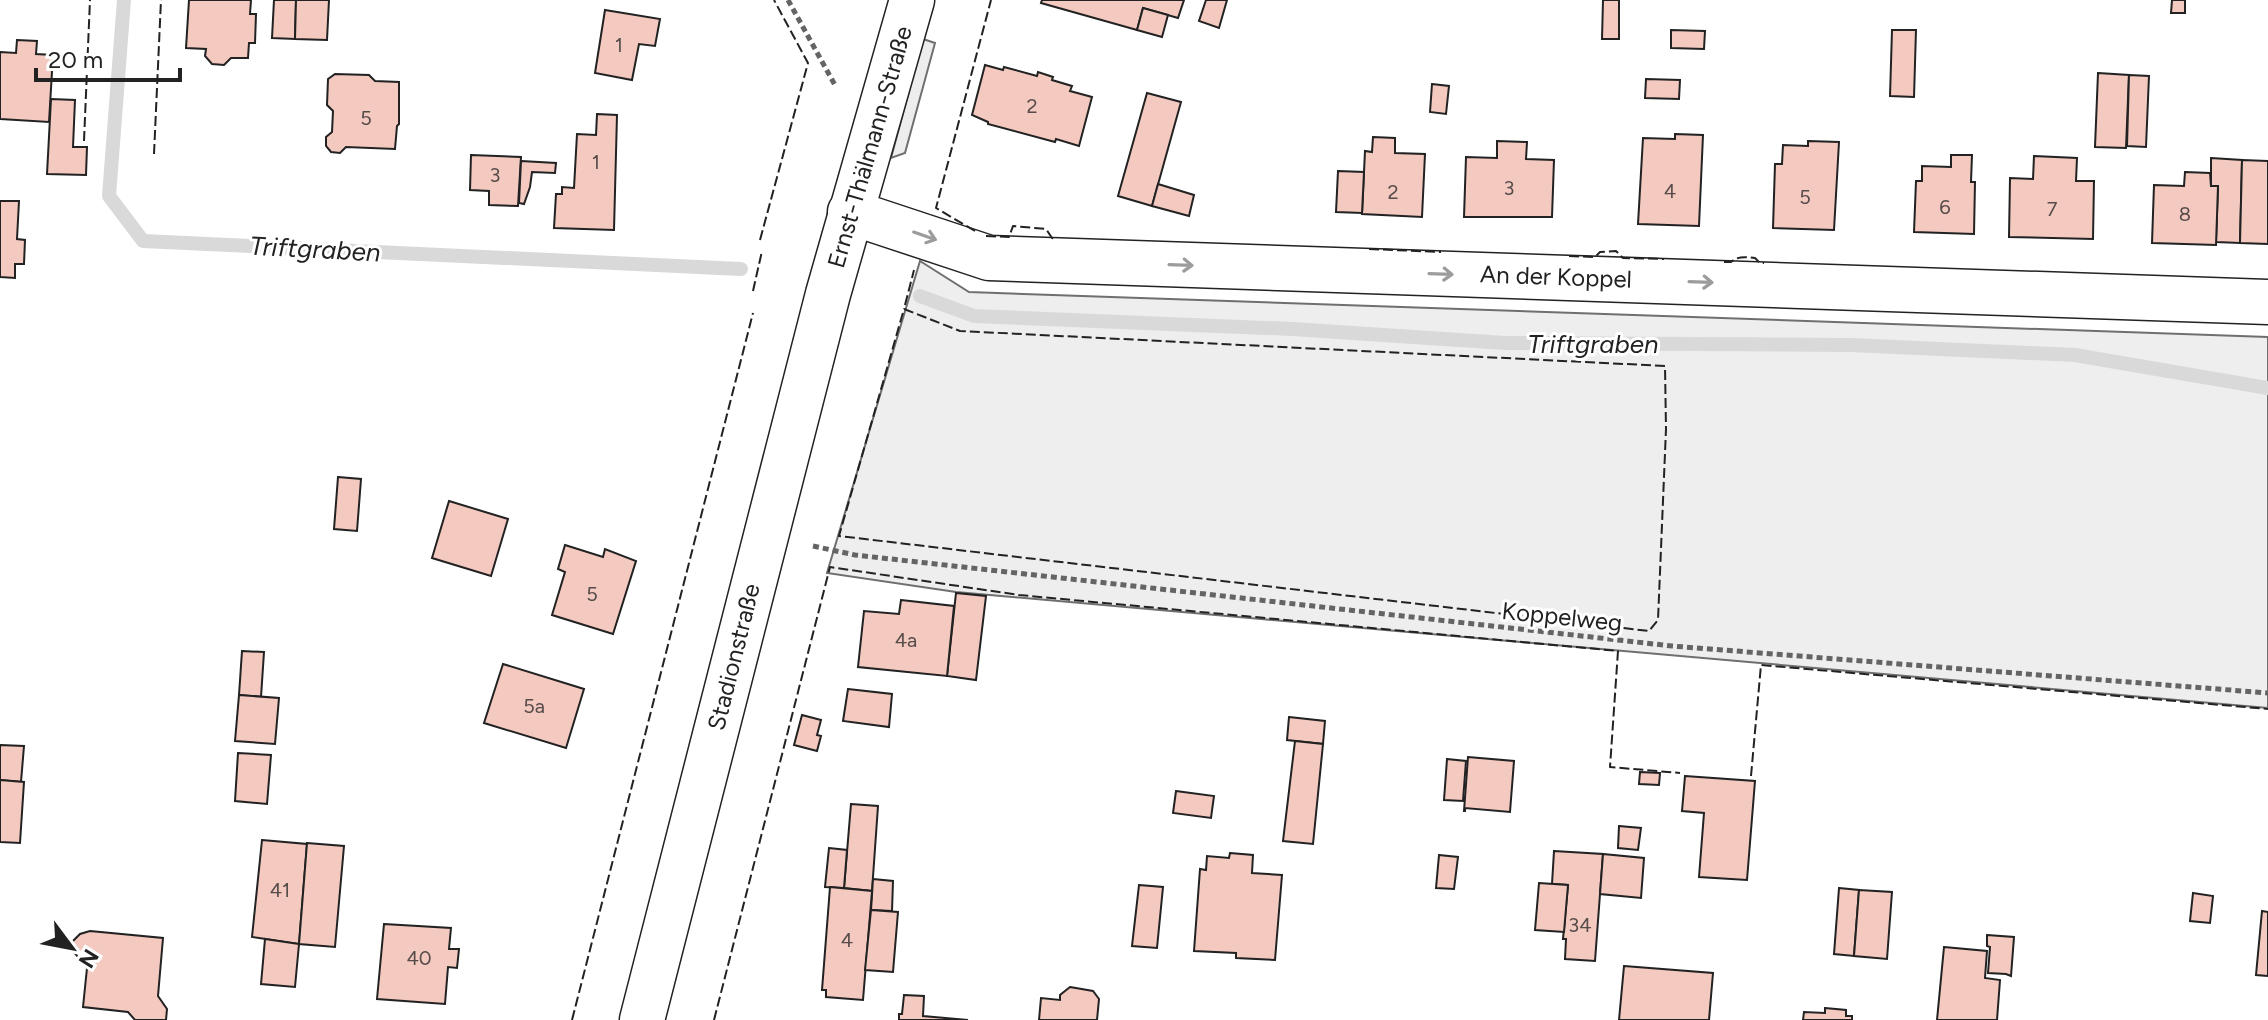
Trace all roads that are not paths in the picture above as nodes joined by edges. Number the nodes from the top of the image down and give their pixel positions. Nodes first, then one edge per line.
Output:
1 (912, 0) edge
2 (850, 212) junction
3 (828, 294) joint
4 (2268, 302) edge
5 (642, 1020) edge

1 - 2 street, Ernst-Thälmann-Straße
2 - 3 street, Ernst-Thälmann-Straße
2 -> 4 street, An der Koppel
3 - 5 street, Stadionstraße

